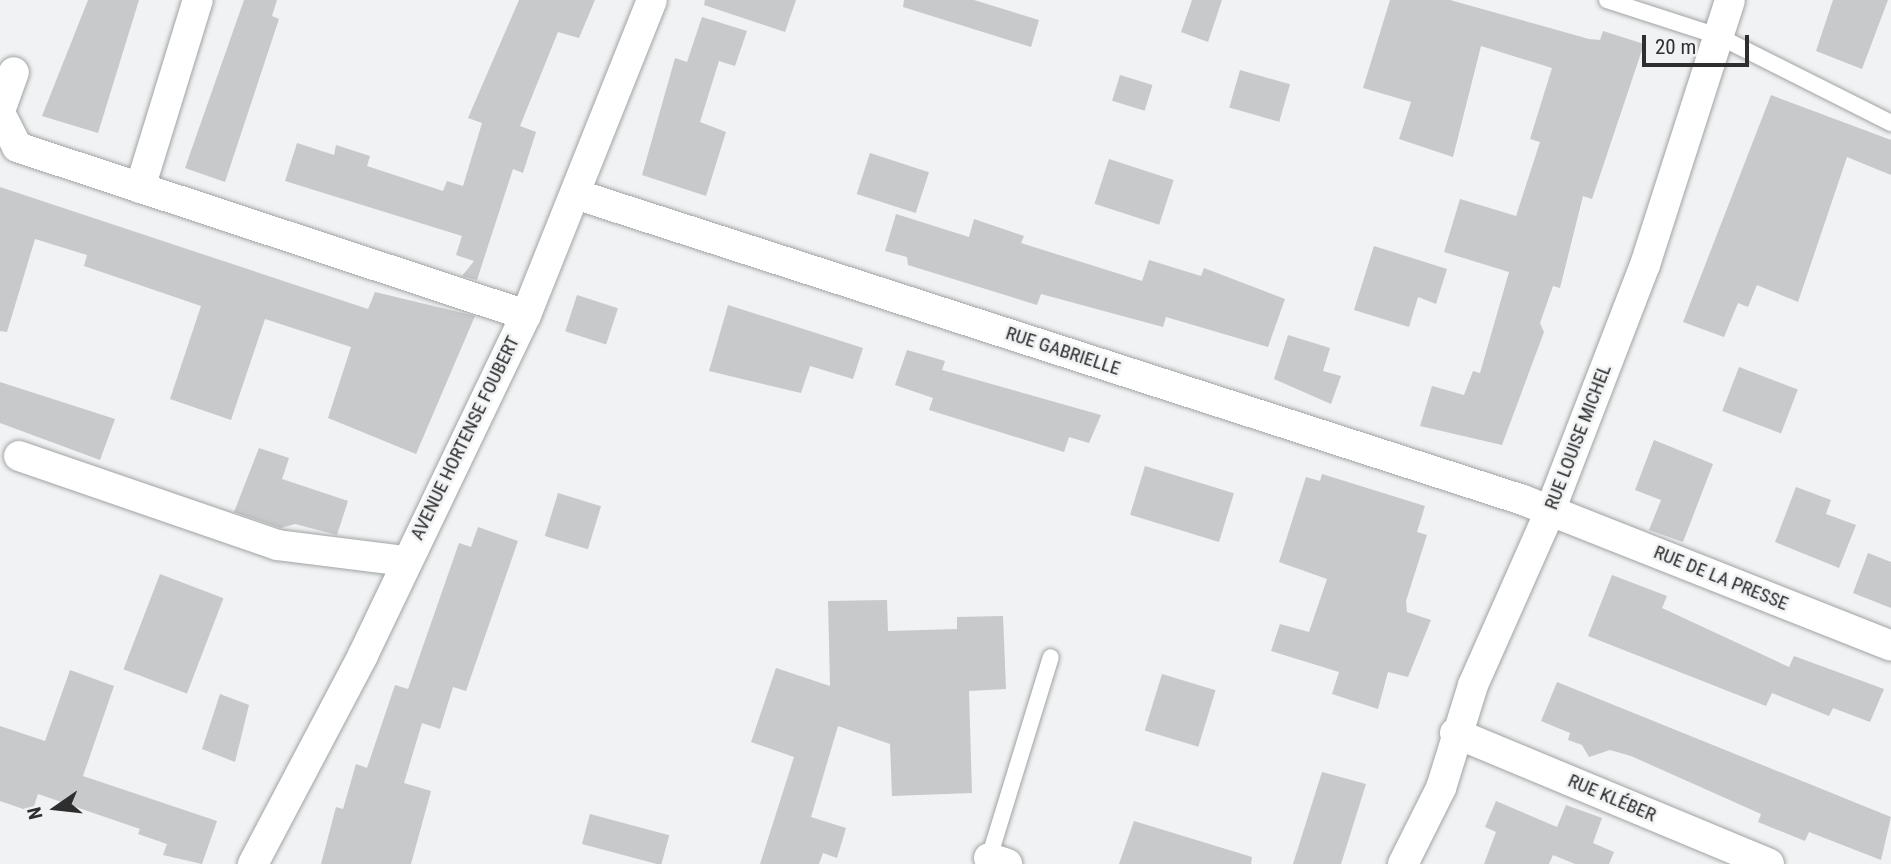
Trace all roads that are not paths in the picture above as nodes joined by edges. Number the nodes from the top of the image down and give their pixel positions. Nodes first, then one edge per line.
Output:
1 (198, 0) edge
2 (652, 0) edge
3 (1607, 0) edge
4 (1730, 0) edge
5 (1718, 36) junction
6 (14, 72) dead end
7 (0, 112) edge
8 (1891, 123) edge
9 (140, 188) junction
10 (575, 194) junction
11 (526, 315) junction
12 (19, 456) dead end
13 (1550, 511) junction
14 (405, 561) junction
15 (1891, 646) edge
16 (1051, 657) dead end
17 (1455, 733) junction
18 (998, 861) edge
19 (253, 864) edge
20 (1403, 864) edge
21 (1769, 864) edge

1 - 9 street
2 - 10 street, AVENUE HORTENSE FOUBERT
3 - 5 lane
4 - 5 street, RUE LOUISE MICHEL
5 - 8 lane
5 - 13 street, RUE LOUISE MICHEL
6 - 7 street
7 - 9 street
9 - 11 street
10 - 11 street, AVENUE HORTENSE FOUBERT
10 - 13 street, RUE GABRIELLE
11 - 14 street, AVENUE HORTENSE FOUBERT
12 - 14 street
13 - 15 street, RUE DE LA PRESSE
13 - 17 street, RUE LOUISE MICHEL
14 - 19 street, AVENUE HORTENSE FOUBERT
16 - 18 lane
17 - 20 street, RUE LOUISE MICHEL
17 - 21 street, RUE KLÉBER

